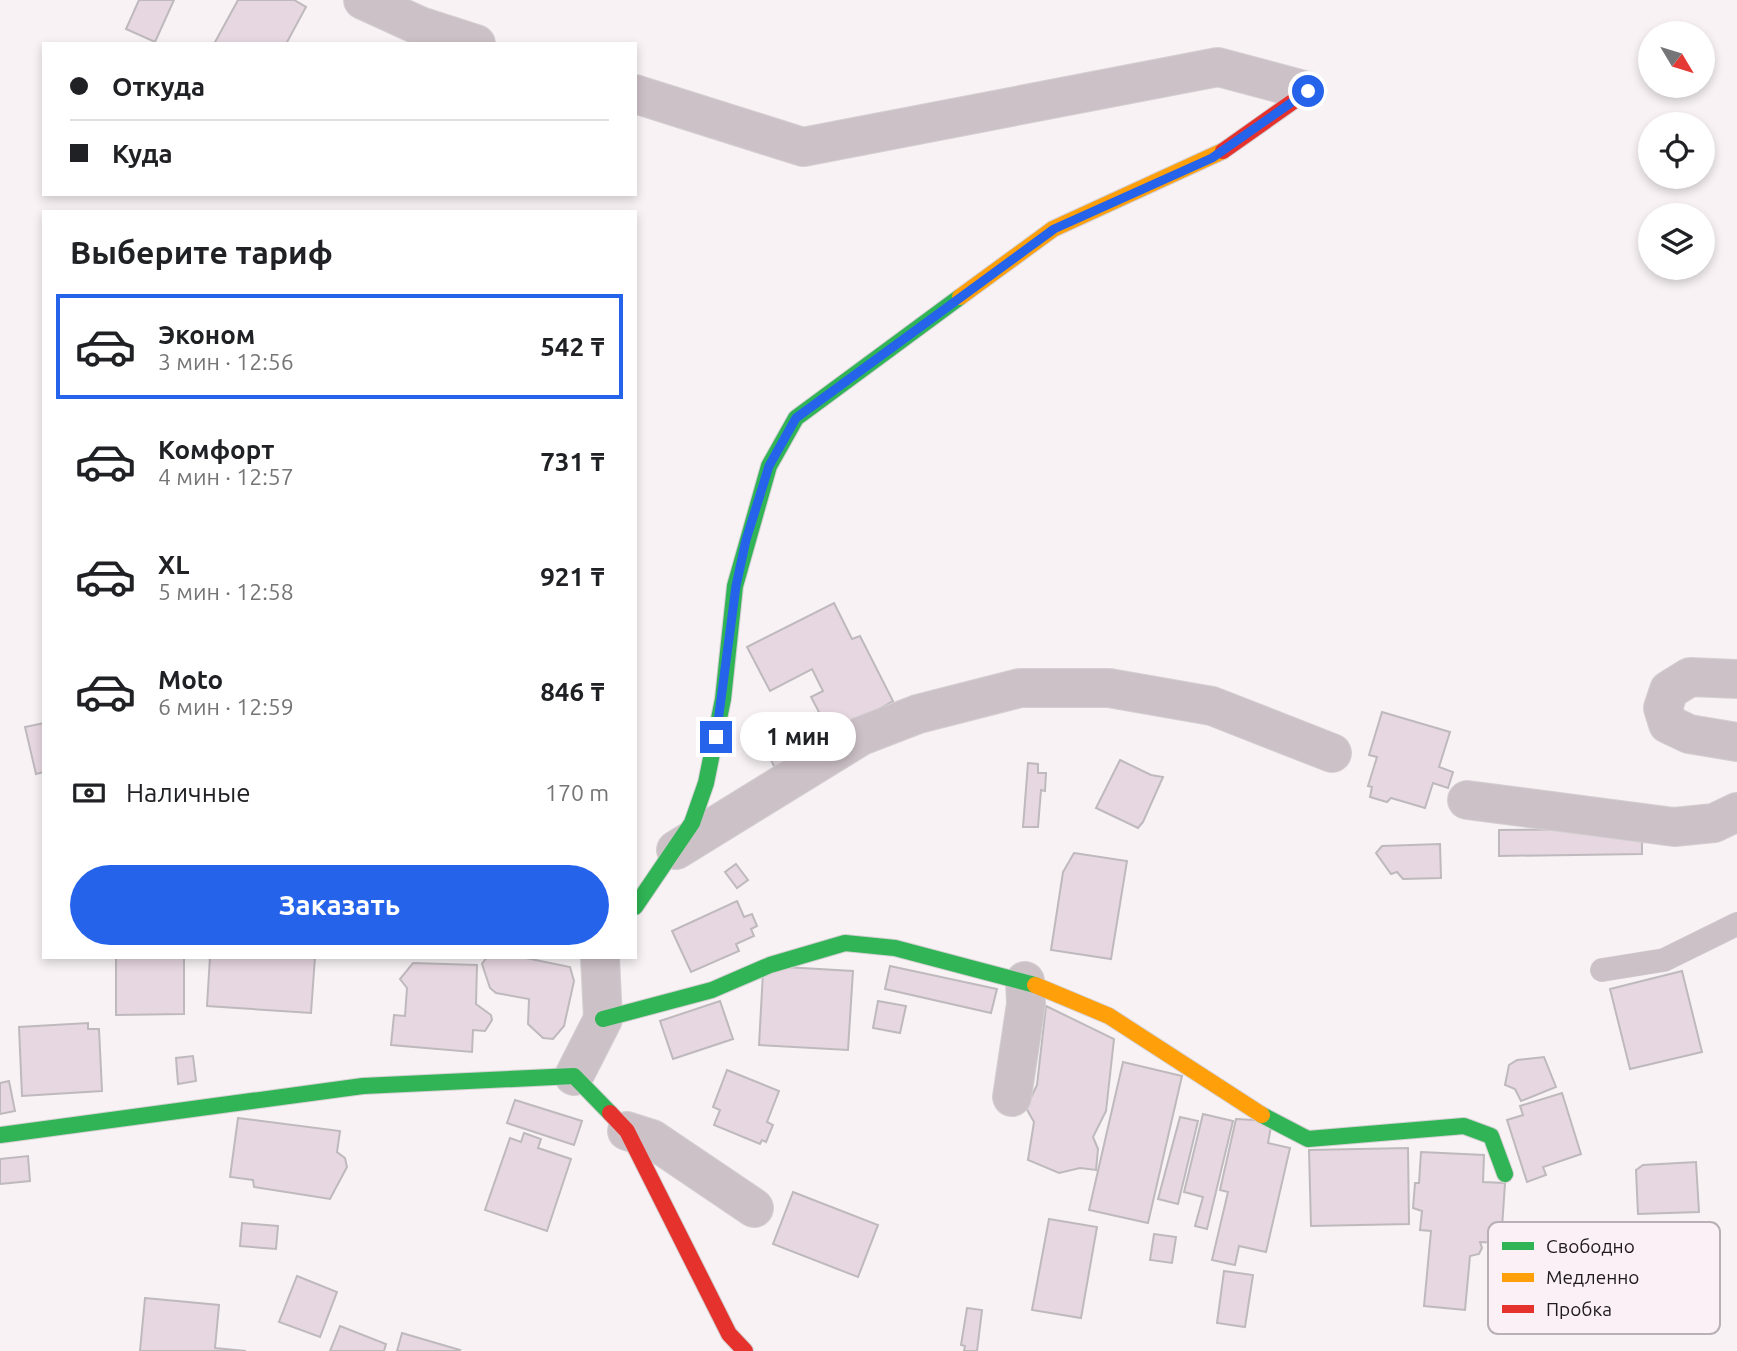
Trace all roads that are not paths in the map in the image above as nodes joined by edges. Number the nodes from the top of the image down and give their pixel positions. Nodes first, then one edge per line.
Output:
1 (363, 0) edge
2 (470, 42) edge
3 (1308, 91) joint
4 (637, 95) edge
5 (1737, 679) edge
6 (1737, 742) edge
7 (1332, 753) dead end
8 (1466, 800) dead end
9 (1737, 812) edge
10 (676, 850) junction
11 (637, 904) edge
12 (1737, 923) edge
13 (600, 959) edge
14 (1602, 970) dead end
15 (1025, 981) junction
16 (603, 1019) junction
17 (574, 1076) junction
18 (1012, 1097) dead end
19 (627, 1130) junction
20 (0, 1135) edge
21 (1506, 1174) dead end
22 (754, 1208) dead end
23 (745, 1351) edge

1 - 2 street
3 - 4 street
3 - 10 street
5 - 6 street
7 - 10 street
8 - 9 street
10 - 11 street
12 - 14 lane
13 - 16 street
15 - 16 street
15 - 18 street
15 - 21 street
16 - 17 street
17 - 19 street
17 - 20 street
19 - 22 street
19 - 23 street

